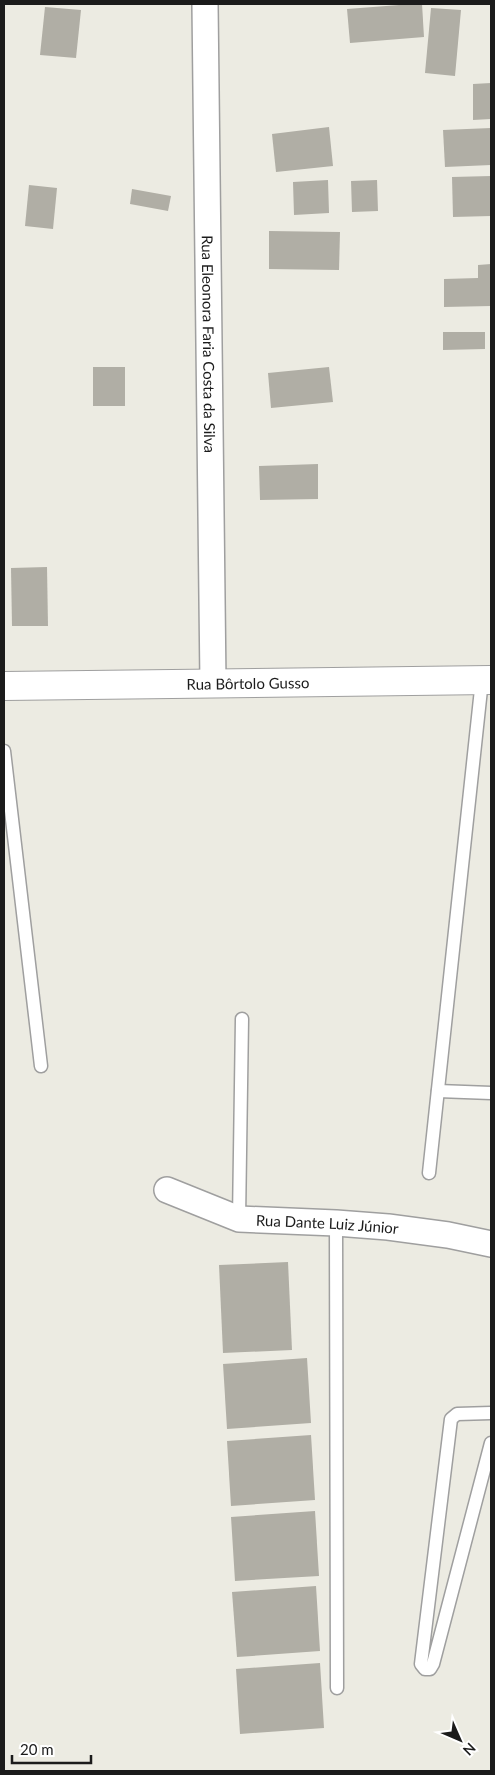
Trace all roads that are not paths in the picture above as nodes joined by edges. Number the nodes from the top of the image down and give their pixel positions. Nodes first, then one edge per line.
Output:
1 (206, 4) edge
2 (486, 680) edge
3 (214, 683) junction
4 (4, 686) edge
5 (4, 751) edge
6 (242, 1019) dead end
7 (41, 1066) dead end
8 (438, 1091) junction
9 (491, 1093) edge
10 (429, 1173) dead end
11 (167, 1190) dead end
12 (239, 1219) junction
13 (336, 1223) junction
14 (491, 1244) edge
15 (491, 1413) edge
16 (491, 1443) edge
17 (338, 1688) dead end

1 - 3 street, Rua Eleonora Faria Costa da Silva
2 - 3 street, Rua Bôrtolo Gusso
2 - 8 lane
3 - 4 street, Rua Bôrtolo Gusso
5 - 7 lane
6 - 12 lane
8 - 9 lane
8 - 10 lane
11 - 12 street, Rua Dante Luiz Júnior
12 - 13 street, Rua Dante Luiz Júnior
13 - 14 street, Rua Dante Luiz Júnior
13 - 17 lane
15 - 16 lane

